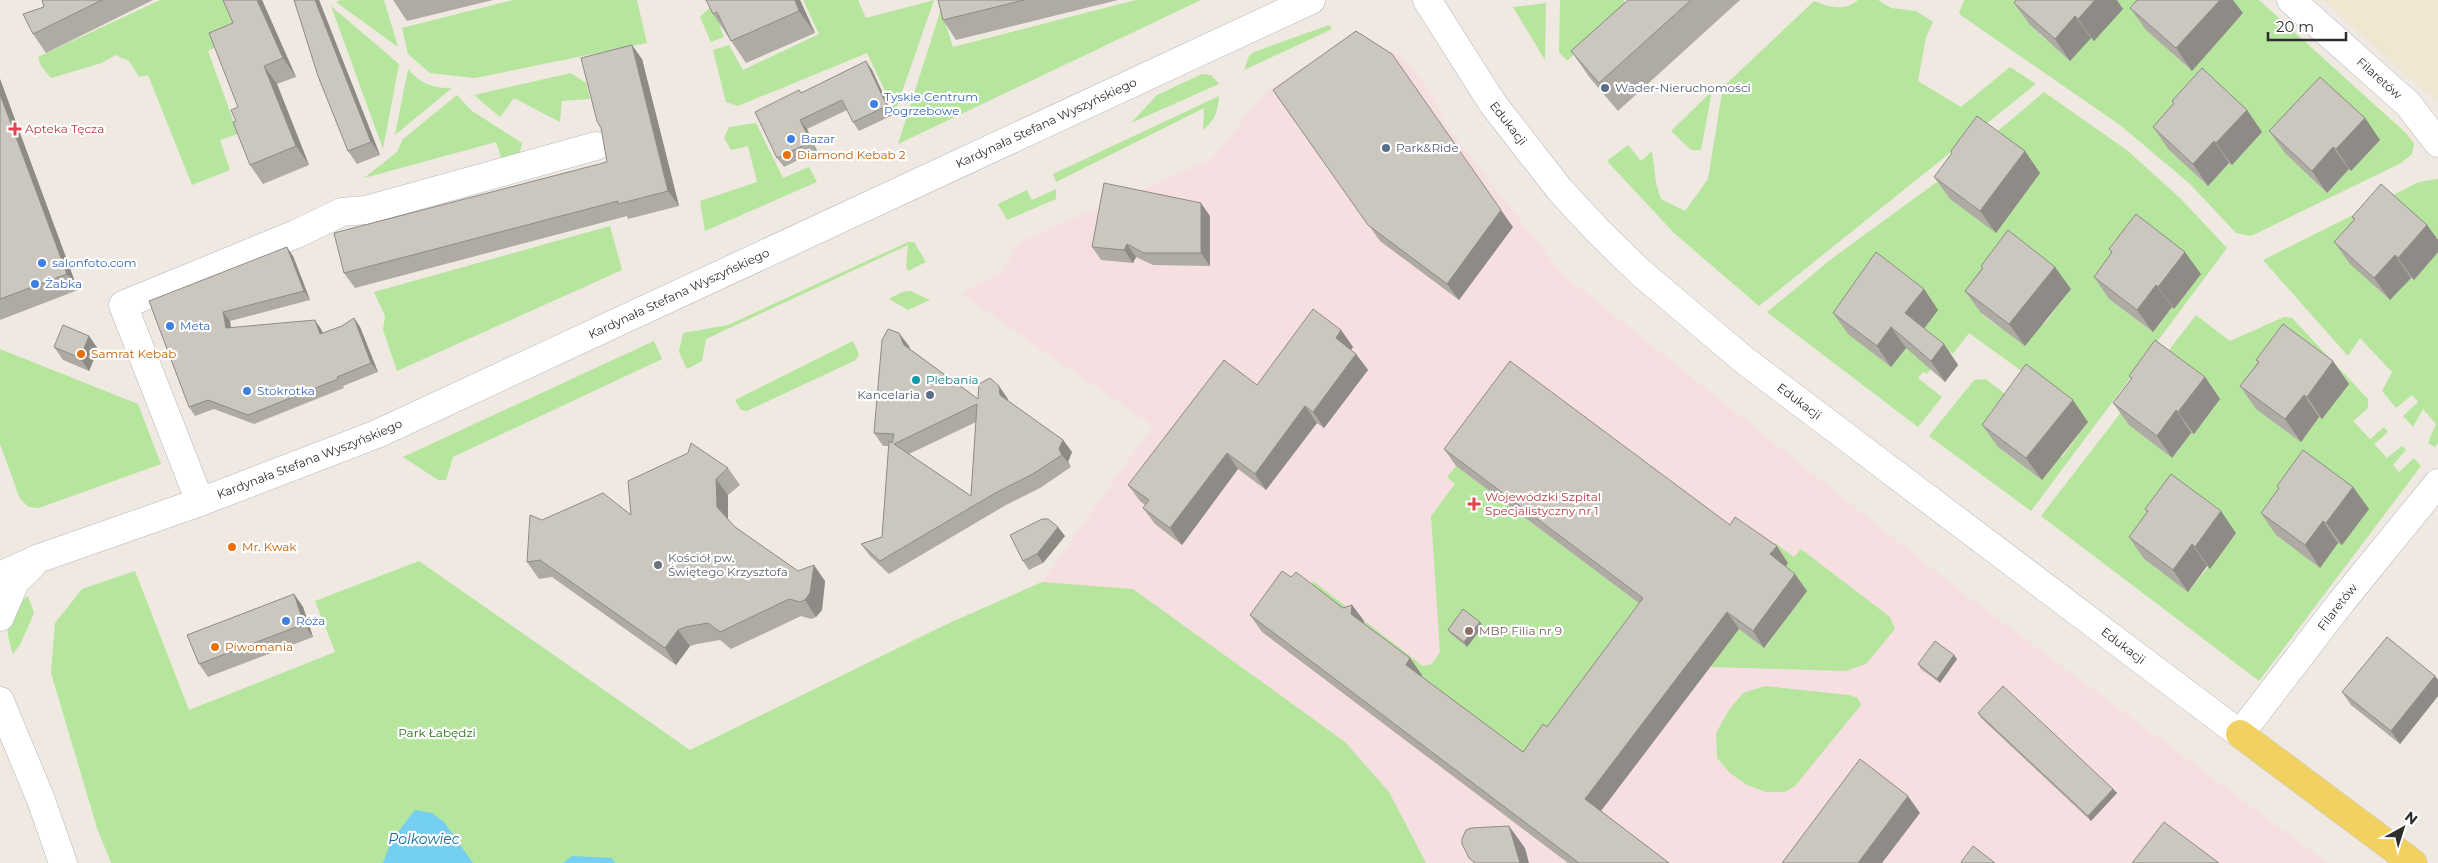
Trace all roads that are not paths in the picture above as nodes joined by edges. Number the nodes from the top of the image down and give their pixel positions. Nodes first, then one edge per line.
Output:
1 (1311, 0) edge
2 (1427, 0) edge
3 (2291, 0) edge
4 (2438, 142) edge
5 (596, 146) dead end
6 (2438, 483) edge
7 (200, 502) junction
8 (0, 559) edge
9 (37, 560) junction
10 (0, 576) edge
11 (0, 617) edge
12 (0, 701) edge
13 (2240, 734) junction
14 (63, 863) edge
15 (2414, 863) edge

1 - 7 street, Kardynała Stefana Wyszyńskiego
2 - 13 street, Edukacji
3 - 4 street, Filaretów
5 - 7 street
6 - 13 street, Filaretów
7 - 9 street, Kardynała Stefana Wyszyńskiego
8 - 9 street
9 - 10 street, Kardynała Stefana Wyszyńskiego
9 - 11 street, Kardynała Stefana Wyszyńskiego
12 - 14 street
13 - 15 main road

